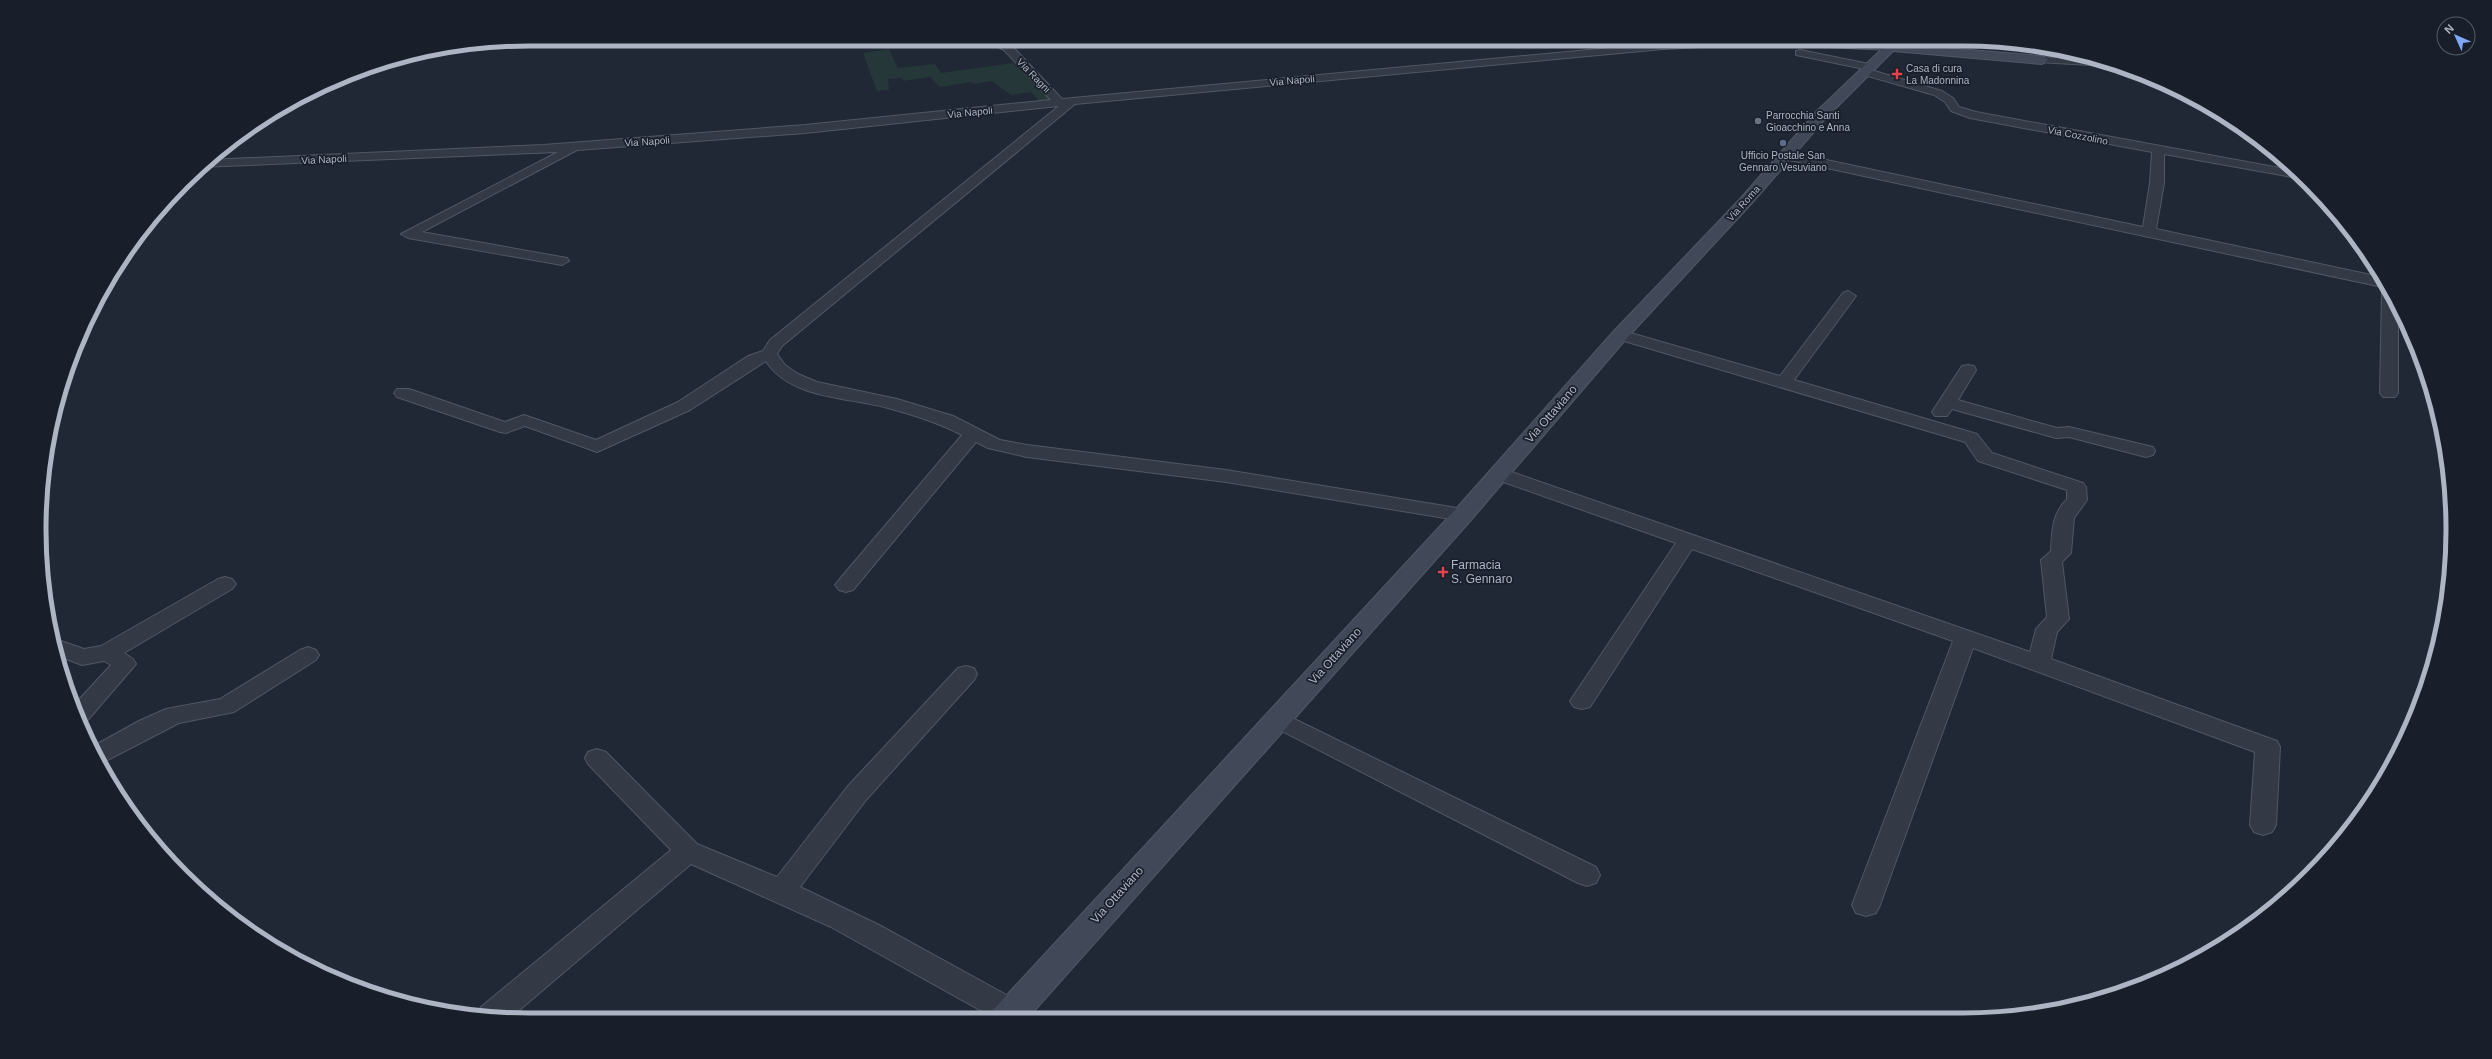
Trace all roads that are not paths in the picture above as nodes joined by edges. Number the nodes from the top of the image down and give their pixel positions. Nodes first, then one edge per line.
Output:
1 (1003, 46) edge
2 (1665, 46) edge
3 (1755, 46) edge
4 (1888, 46) edge
5 (1918, 46) edge
6 (2037, 52) edge
7 (2042, 60) junction
8 (2092, 63) edge
9 (1867, 69) junction
10 (1066, 102) junction
11 (578, 146) junction
12 (2158, 149) junction
13 (1784, 155) junction
14 (214, 163) edge
15 (2289, 174) edge
16 (2148, 232) junction
17 (562, 261) dead end
18 (2377, 281) edge
19 (1662, 290) joint
20 (1848, 296) dead end
21 (2390, 305) edge
22 (1620, 335) junction
23 (769, 354) junction
24 (1968, 370) dead end
25 (1784, 382) junction
26 (403, 393) dead end
27 (2389, 393) dead end
28 (1947, 402) junction
29 (1932, 425) junction
30 (973, 434) junction
31 (2146, 451) dead end
32 (1499, 474) junction
33 (1463, 515) junction
34 (1688, 540) junction
35 (225, 584) dead end
36 (846, 585) dead end
37 (1966, 637) junction
38 (60, 647) edge
39 (107, 653) junction
40 (308, 655) dead end
41 (2039, 663) junction
42 (966, 674) dead end
43 (1582, 701) dead end
44 (82, 712) edge
45 (1278, 719) junction
46 (101, 753) edge
47 (597, 758) dead end
48 (2263, 825) dead end
49 (688, 850) junction
50 (1587, 875) dead end
51 (782, 891) junction
52 (1866, 905) dead end
53 (496, 1012) edge
54 (1003, 1013) edge
55 (1011, 1013) edge

1 - 10 street, Via Ragni
2 - 10 street, Via Napoli
3 - 9 street, Via Cozzolino
4 - 9 main road, Via Roma
5 - 7 main road
6 - 7 main road
7 - 8 street
9 - 12 street, Via Cozzolino
9 - 13 main road, Via Roma
10 - 11 street, Via Napoli
10 - 23 street
11 - 14 street, Via Napoli
11 - 17 street
12 - 15 street, Via Cozzolino
12 - 16 street
13 - 16 street
13 - 19 main road, Via Roma
16 - 18 street
19 - 22 main road, Via Ottaviano
20 - 25 street
21 - 27 street
22 - 25 street
22 - 32 main road, Via Ottaviano
23 - 26 street
23 - 30 street
24 - 28 street
25 - 29 street
28 - 29 street
28 - 31 street
29 - 41 street
30 - 33 street
30 - 36 street
32 - 33 main road, Via Ottaviano
32 - 34 street
33 - 45 main road, Via Ottaviano
34 - 37 street
34 - 43 street
35 - 39 street
37 - 41 street
37 - 52 street
38 - 39 street
39 - 44 street
40 - 46 street
41 - 48 street
42 - 51 street
45 - 50 street
45 - 55 main road, Via Ottaviano
47 - 49 street
49 - 51 street
49 - 53 street
51 - 54 street

